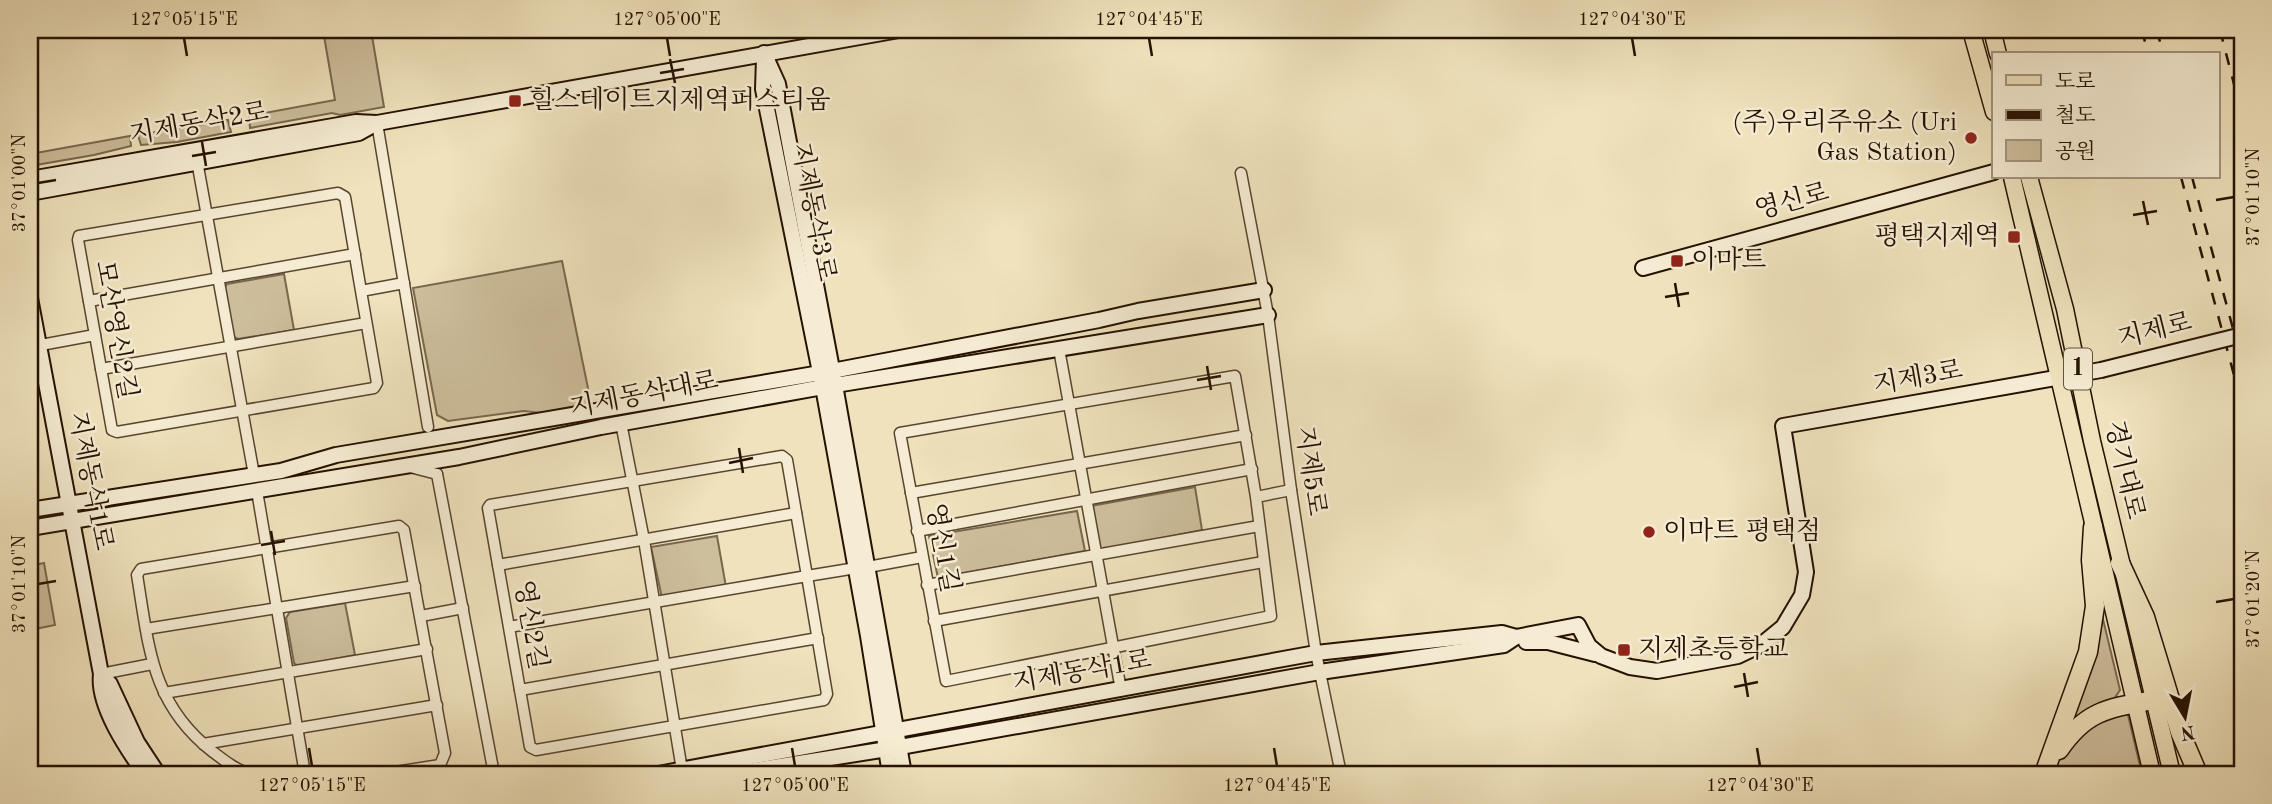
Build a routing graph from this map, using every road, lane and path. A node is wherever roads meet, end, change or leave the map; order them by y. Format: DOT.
graph roads {
  1 [pos="899,30"];
  2 [pos="1970,30"];
  3 [pos="1992,30"];
  4 [pos="1998,52"];
  5 [pos="764,53"];
  6 [pos="1992,106"];
  7 [pos="377,123"];
  8 [pos="197,161"];
  9 [pos="1241,173"];
  10 [pos="1992,173"];
  11 [pos="2011,178"];
  12 [pos="2029,178"];
  13 [pos="30,179"];
  14 [pos="30,192"];
  15 [pos="207,215"];
  16 [pos="355,254"];
  17 [pos="1643,268"];
  18 [pos="218,278"];
  19 [pos="404,283"];
  20 [pos="1264,290"];
  21 [pos="361,291"];
  22 [pos="30,298"];
  23 [pos="89,301"];
  24 [pos="1268,315"];
  25 [pos="366,323"];
  26 [pos="95,335"];
  27 [pos="2242,335"];
  28 [pos="230,346"];
  29 [pos="34,347"];
  30 [pos="1059,349"];
  31 [pos="101,369"];
  32 [pos="2079,374"];
  33 [pos="2060,377"];
  34 [pos="827,379"];
  35 [pos="1069,404"];
  36 [pos="242,411"];
  37 [pos="621,423"];
  38 [pos="428,428"];
  39 [pos="450,435"];
  40 [pos="1246,435"];
  41 [pos="408,443"];
  42 [pos="459,457"];
  43 [pos="1080,464"];
  44 [pos="404,466"];
  45 [pos="1252,469"];
  46 [pos="437,474"];
  47 [pos="254,475"];
  48 [pos="632,481"];
  49 [pos="1291,490"];
  50 [pos="257,491"];
  51 [pos="911,494"];
  52 [pos="1256,497"];
  53 [pos="1086,500"];
  54 [pos="69,504"];
  55 [pos="30,510"];
  56 [pos="796,513"];
  57 [pos="73,522"];
  58 [pos="1259,526"];
  59 [pos="2093,527"];
  60 [pos="30,528"];
  61 [pos="917,531"];
  62 [pos="644,540"];
  63 [pos="267,548"];
  64 [pos="1095,555"];
  65 [pos="922,557"];
  66 [pos="1263,562"];
  67 [pos="2120,563"];
  68 [pos="498,565"];
  69 [pos="862,567"];
  70 [pos="807,576"];
  71 [pos="928,585"];
  72 [pos="415,586"];
  73 [pos="1101,591"];
  74 [pos="655,602"];
  75 [pos="276,608"];
  76 [pos="463,608"];
  77 [pos="421,616"];
  78 [pos="934,621"];
  79 [pos="509,627"];
  80 [pos="146,629"];
  81 [pos="818,638"];
  82 [pos="1510,641"];
  83 [pos="1112,648"];
  84 [pos="427,649"];
  85 [pos="1316,653"];
  86 [pos="1601,656"];
  87 [pos="152,664"];
  88 [pos="665,665"];
  89 [pos="287,672"];
  90 [pos="1320,672"];
  91 [pos="102,674"];
  92 [pos="520,690"];
  93 [pos="1121,690"];
  94 [pos="164,693"];
  95 [pos="2154,701"];
  96 [pos="2136,704"];
  97 [pos="437,705"];
  98 [pos="676,726"];
  99 [pos="297,727"];
  100 [pos="890,732"];
  101 [pos="203,744"];
  102 [pos="892,748"];
  103 [pos="682,770"];
  104 [pos="145,774"];
  105 [pos="158,774"];
  106 [pos="249,774"];
  107 [pos="305,774"];
  108 [pos="382,774"];
  109 [pos="494,774"];
  110 [pos="658,774"];
  111 [pos="730,774"];
  112 [pos="890,774"];
  113 [pos="904,774"];
  114 [pos="1342,774"];
  115 [pos="2046,774"];
  116 [pos="2152,774"];
  117 [pos="2172,774"];
  118 [pos="2198,774"];
  1 -- 5 [label="street, 지제동삭2로"];
  2 -- 6 [label="main road"];
  3 -- 4 [label="main road"];
  5 -- 7 [label="street, 지제동삭2로"];
  5 -- 34 [label="street, 지제동삭3로"];
  7 -- 8 [label="street, 지제동삭2로"];
  7 -- 13 [label="street, 지제동삭2로"];
  7 -- 19 [label="street"];
  8 -- 14 [label="street, 지제동삭2로"];
  8 -- 15 [label="street"];
  9 -- 20 [label="street, 지제5로"];
  10 -- 17 [label="street, 영신로"];
  11 -- 33 [label="main road, 경기대로 / 1"];
  12 -- 32 [label="main road, 경기대로 / 1"];
  15 -- 16 [label="street, 모산영신2길"];
  15 -- 18 [label="street"];
  15 -- 23 [label="street, 모산영신2길"];
  16 -- 18 [label="street"];
  16 -- 21 [label="street, 모산영신2길"];
  18 -- 23 [label="street"];
  18 -- 28 [label="street"];
  19 -- 21 [label="street"];
  19 -- 38 [label="street"];
  20 -- 24 [label="street, 지제5로"];
  20 -- 34 [label="street, 지제동삭대로"];
  21 -- 25 [label="street, 모산영신2길"];
  22 -- 29 [label="street, 지제동삭1로"];
  23 -- 26 [label="street, 모산영신2길"];
  24 -- 30 [label="street, 지제동삭대로"];
  24 -- 49 [label="street, 지제5로"];
  25 -- 28 [label="street"];
  25 -- 36 [label="street, 모산영신2길"];
  26 -- 29 [label="street"];
  26 -- 31 [label="street, 모산영신2길"];
  27 -- 32 [label="street, 지제로, bridge"];
  28 -- 31 [label="street"];
  28 -- 36 [label="street"];
  29 -- 54 [label="street, 지제동삭1로"];
  30 -- 34 [label="street, 지제동삭대로"];
  30 -- 35 [label="street"];
  31 -- 36 [label="street, 모산영신2길"];
  32 -- 33 [label="street, 지제로"];
  32 -- 67 [label="main road, 경기대로 / 1"];
  33 -- 59 [label="main road, 경기대로 / 1"];
  33 -- 86 [label="street, 지제3로"];
  34 -- 37 [label="street, 지제동삭대로"];
  34 -- 39 [label="street, 지제동삭대로"];
  34 -- 69 [label="street, 지제동삭3로"];
  35 -- 40 [label="street, 영신1길"];
  35 -- 43 [label="street"];
  35 -- 51 [label="street, 영신1길"];
  36 -- 47 [label="street"];
  37 -- 42 [label="street, 지제동삭대로"];
  37 -- 48 [label="street"];
  38 -- 39 [label="street"];
  38 -- 41 [label="street"];
  39 -- 41 [label="street, 지제동삭대로"];
  40 -- 43 [label="street"];
  40 -- 45 [label="street, 영신1길"];
  41 -- 47 [label="street, 지제동삭대로"];
  42 -- 44 [label="street, 지제동삭대로"];
  42 -- 46 [label="street"];
  43 -- 51 [label="street"];
  43 -- 53 [label="street"];
  44 -- 46 [label="street"];
  44 -- 50 [label="street, 지제동삭대로"];
  45 -- 52 [label="street, 영신1길"];
  45 -- 53 [label="street"];
  46 -- 76 [label="street"];
  47 -- 54 [label="street, 지제동삭대로"];
  48 -- 56 [label="street, 영신2길"];
  48 -- 62 [label="street"];
  48 -- 68 [label="street, 영신2길"];
  49 -- 52 [label="street"];
  49 -- 85 [label="street, 지제5로"];
  50 -- 57 [label="street, 지제동삭대로"];
  50 -- 63 [label="street"];
  51 -- 61 [label="street, 영신1길"];
  52 -- 58 [label="street, 영신1길"];
  53 -- 61 [label="street"];
  53 -- 64 [label="street"];
  54 -- 55 [label="street, 지제동삭대로"];
  54 -- 57 [label="street, 지제동삭1로"];
  56 -- 62 [label="street"];
  56 -- 70 [label="street, 영신2길"];
  57 -- 60 [label="street, 지제동삭대로"];
  57 -- 91 [label="street, 지제동삭1로"];
  58 -- 64 [label="street"];
  58 -- 66 [label="street, 영신1길"];
  59 -- 96 [label="main road, 경기대로 / 1"];
  59 -- 115 [label="highway"];
  61 -- 65 [label="street, 영신1길"];
  62 -- 68 [label="street"];
  62 -- 74 [label="street"];
  63 -- 72 [label="street"];
  63 -- 75 [label="street"];
  63 -- 80 [label="street"];
  64 -- 71 [label="street"];
  64 -- 73 [label="street"];
  65 -- 69 [label="street"];
  65 -- 71 [label="street, 영신1길"];
  66 -- 73 [label="street"];
  66 -- 83 [label="street, 영신1길"];
  67 -- 95 [label="main road, 경기대로 / 1"];
  67 -- 118 [label="highway"];
  68 -- 79 [label="street, 영신2길"];
  69 -- 70 [label="street"];
  69 -- 100 [label="street, 지제동삭3로"];
  70 -- 74 [label="street"];
  70 -- 81 [label="street, 영신2길"];
  71 -- 78 [label="street, 영신1길"];
  72 -- 75 [label="street"];
  72 -- 77 [label="street"];
  73 -- 78 [label="street"];
  73 -- 83 [label="street"];
  74 -- 79 [label="street"];
  74 -- 88 [label="street"];
  75 -- 80 [label="street"];
  75 -- 89 [label="street"];
  76 -- 77 [label="street"];
  76 -- 109 [label="street"];
  77 -- 84 [label="street"];
  78 -- 83 [label="street, 영신1길"];
  79 -- 92 [label="street, 영신2길"];
  80 -- 87 [label="street"];
  81 -- 88 [label="street"];
  81 -- 98 [label="street, 영신2길"];
  82 -- 85 [label="street, 지제동삭1로"];
  82 -- 86 [label="street"];
  82 -- 86 [label="street, 지제동삭1로"];
  82 -- 90 [label="street, 지제동삭1로"];
  83 -- 93 [label="street"];
  84 -- 89 [label="street"];
  84 -- 97 [label="street"];
  85 -- 90 [label="street, 지제5로"];
  85 -- 93 [label="street, 지제동삭1로"];
  87 -- 91 [label="street"];
  87 -- 94 [label="street"];
  88 -- 92 [label="street"];
  88 -- 98 [label="street"];
  89 -- 94 [label="street"];
  89 -- 99 [label="street"];
  90 -- 102 [label="street, 지제동삭1로"];
  90 -- 114 [label="street, 지제5로"];
  91 -- 104 [label="street, 지제동삭1로"];
  91 -- 105 [label="street, 지제동삭1로"];
  92 -- 98 [label="street, 영신2길"];
  93 -- 100 [label="street, 지제동삭1로"];
  94 -- 101 [label="street"];
  95 -- 96 [label="highway"];
  95 -- 117 [label="main road, 경기대로 / 1"];
  96 -- 115 [label="highway"];
  96 -- 116 [label="main road, 경기대로 / 1"];
  97 -- 99 [label="street"];
  97 -- 108 [label="street"];
  98 -- 103 [label="street"];
  99 -- 101 [label="street"];
  99 -- 107 [label="street"];
  100 -- 102 [label="street, 지제동삭3로"];
  100 -- 103 [label="street, 지제동삭1로"];
  101 -- 106 [label="street"];
  102 -- 111 [label="street, 지제동삭1로"];
  102 -- 112 [label="street, 지제동삭3로"];
  102 -- 113 [label="street, 지제동삭3로"];
  103 -- 110 [label="street, 지제동삭1로"];
}
